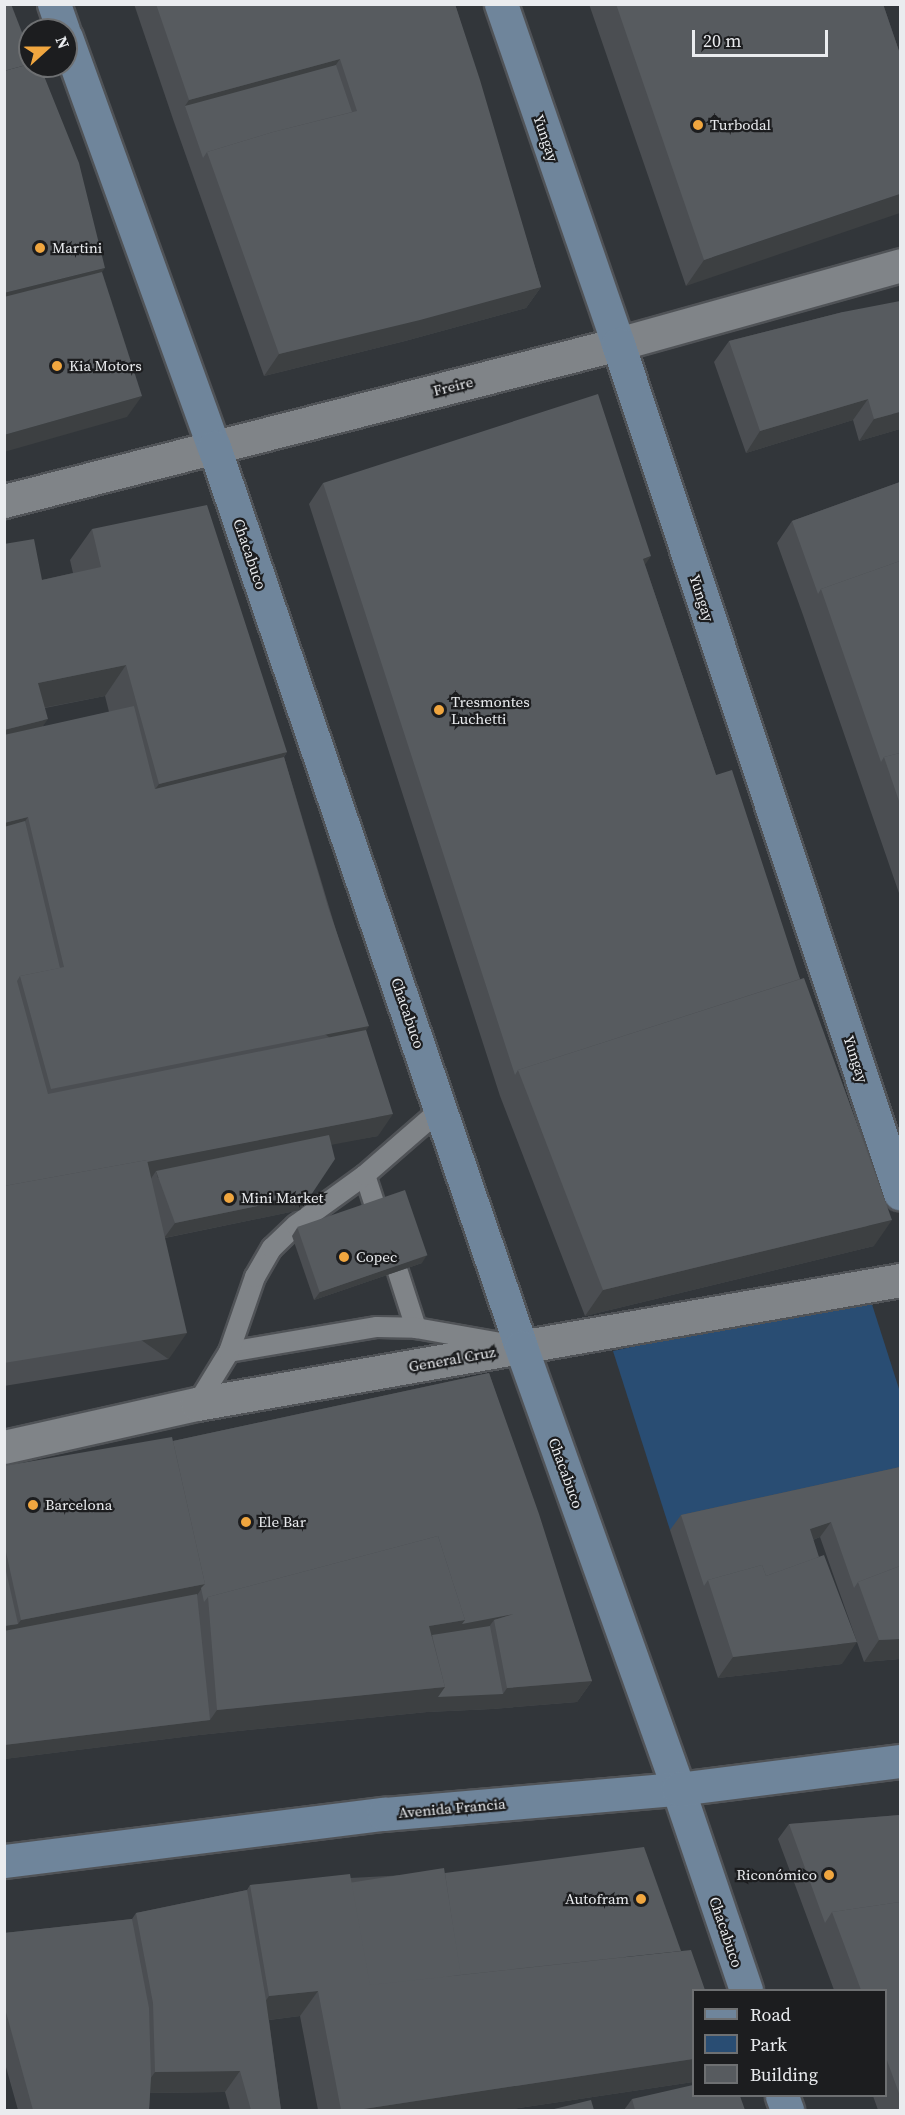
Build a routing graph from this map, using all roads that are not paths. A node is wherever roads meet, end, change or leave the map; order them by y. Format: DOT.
graph roads {
  1 [pos="501,4"];
  2 [pos="78,70"];
  3 [pos="900,265"];
  4 [pos="618,344"];
  5 [pos="214,447"];
  6 [pos="4,501"];
  7 [pos="441,1109"];
  8 [pos="365,1175"];
  9 [pos="900,1193"];
  10 [pos="375,1206"];
  11 [pos="398,1272"];
  12 [pos="900,1280"];
  13 [pos="416,1328"];
  14 [pos="521,1347"];
  15 [pos="229,1352"];
  16 [pos="197,1404"];
  17 [pos="4,1447"];
  18 [pos="900,1761"];
  19 [pos="678,1789"];
  20 [pos="4,1862"];
  21 [pos="746,1989"];
  1 -- 4 [label="street, Yungay"];
  2 -- 5 [label="street, Chacabuco"];
  3 -- 4 [label="street, Freire"];
  4 -- 5 [label="street, Freire"];
  4 -- 9 [label="street, Yungay"];
  5 -- 6 [label="street, Freire"];
  5 -- 7 [label="street, Chacabuco"];
  7 -- 8 [label="lane"];
  7 -- 14 [label="street, Chacabuco"];
  8 -- 10 [label="lane"];
  8 -- 15 [label="lane"];
  11 -- 13 [label="lane"];
  12 -- 14 [label="street, General Cruz"];
  13 -- 14 [label="lane"];
  13 -- 15 [label="lane"];
  14 -- 16 [label="street, General Cruz"];
  14 -- 19 [label="street, Chacabuco"];
  15 -- 16 [label="lane"];
  16 -- 17 [label="street, General Cruz"];
  18 -- 19 [label="street, Avenida Francia"];
  19 -- 20 [label="street, Avenida Francia"];
  19 -- 21 [label="street, Chacabuco"];
}
